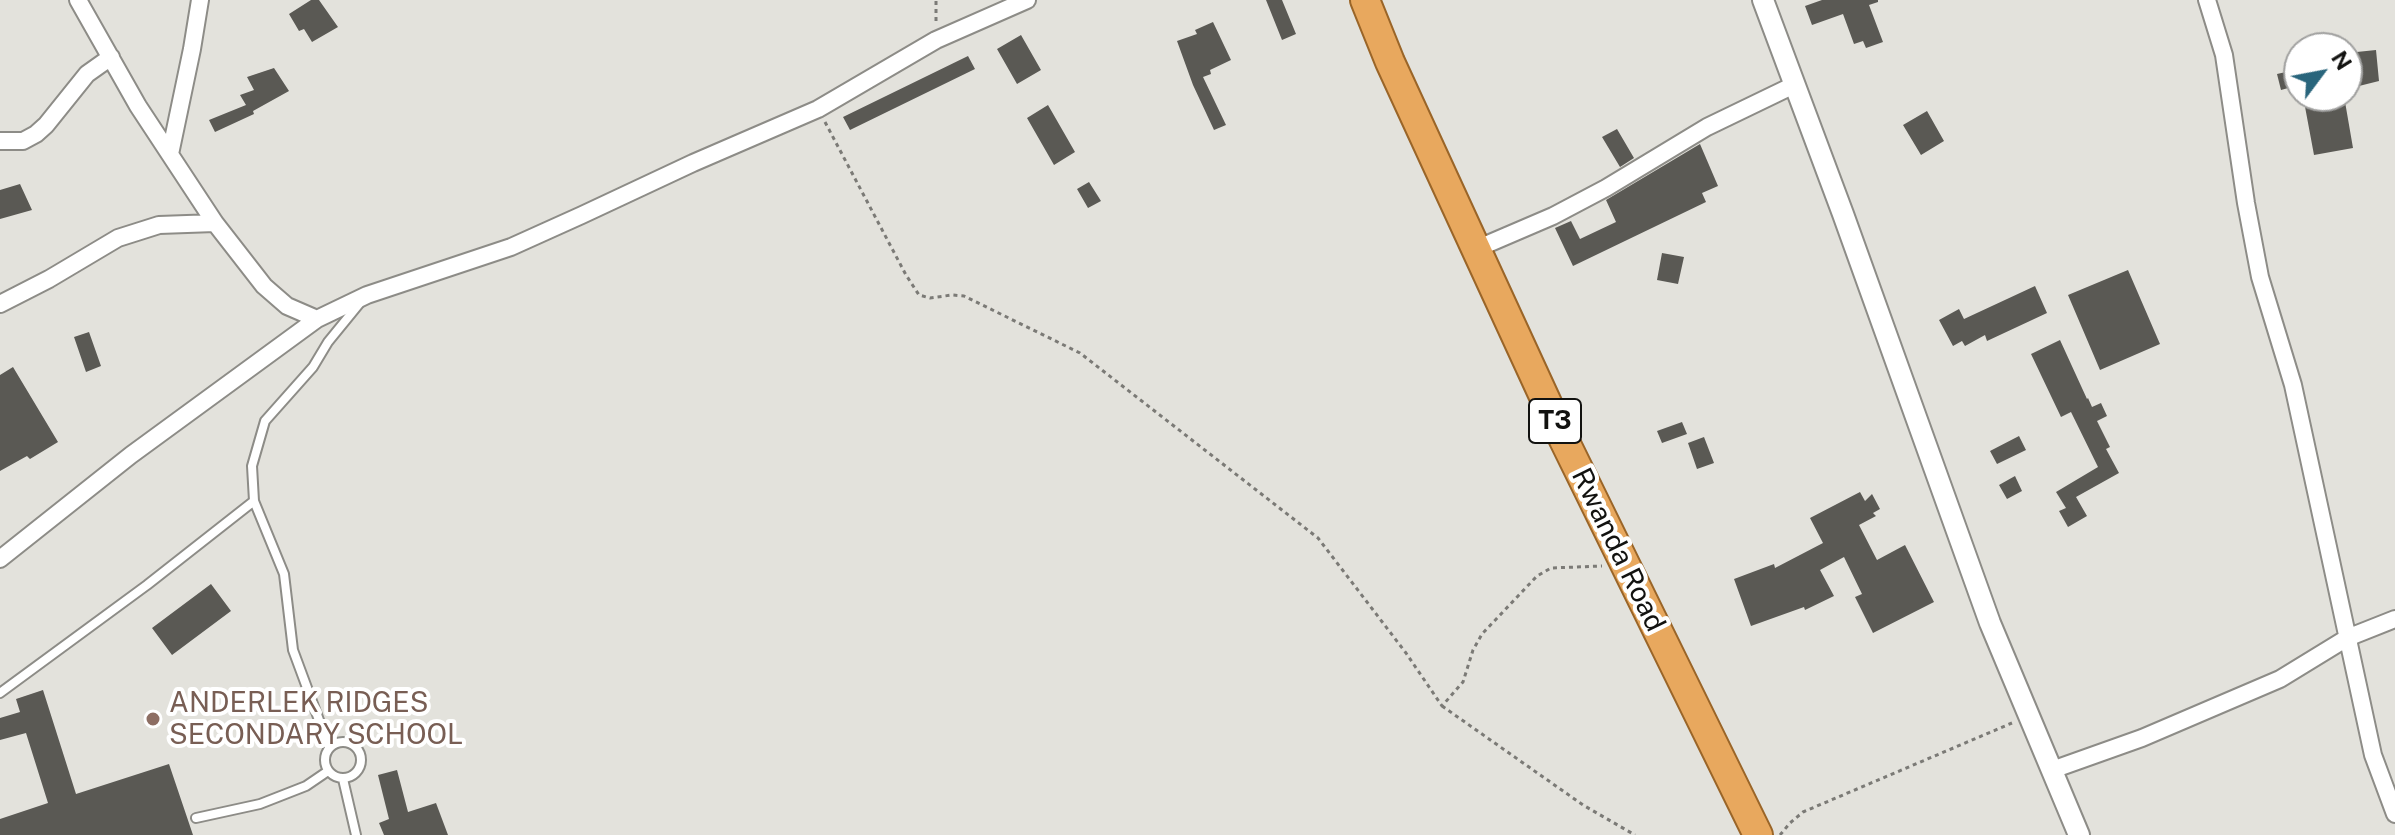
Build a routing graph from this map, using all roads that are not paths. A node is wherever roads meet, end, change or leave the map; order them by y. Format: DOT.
graph roads {
  1 [pos="78,0"];
  2 [pos="200,0"];
  3 [pos="1027,0"];
  4 [pos="1365,0"];
  5 [pos="1763,0"];
  6 [pos="2207,0"];
  7 [pos="111,57"];
  8 [pos="1794,85"];
  9 [pos="0,141"];
  10 [pos="170,154"];
  11 [pos="215,223"];
  12 [pos="1476,249"];
  13 [pos="367,295"];
  14 [pos="0,304"];
  15 [pos="317,319"];
  16 [pos="254,501"];
  17 [pos="0,559"];
  18 [pos="2395,619"];
  19 [pos="2347,638"];
  20 [pos="0,693"];
  21 [pos="329,747"];
  22 [pos="2052,770"];
  23 [pos="328,771"];
  24 [pos="343,779"];
  25 [pos="2395,814"];
  26 [pos="196,818"];
  27 [pos="356,835"];
  28 [pos="1758,835"];
  29 [pos="2079,835"];
  1 -- 7 [label="street"];
  2 -- 10 [label="street"];
  3 -- 13 [label="street"];
  4 -- 12 [label="highway, Rwanda Road / T3"];
  5 -- 8 [label="street"];
  6 -- 19 [label="street"];
  7 -- 9 [label="street"];
  7 -- 10 [label="street"];
  8 -- 12 [label="street"];
  8 -- 22 [label="street"];
  10 -- 11 [label="street"];
  11 -- 14 [label="street"];
  11 -- 15 [label="street"];
  12 -- 28 [label="highway, Rwanda Road / T3"];
  13 -- 15 [label="street"];
  13 -- 16 [label="lane"];
  15 -- 17 [label="street"];
  16 -- 20 [label="lane"];
  16 -- 21 [label="lane"];
  18 -- 19 [label="street"];
  19 -- 22 [label="street"];
  19 -- 25 [label="street"];
  21 -- 23 [label="lane"];
  21 -- 24 [label="lane"];
  22 -- 29 [label="street"];
  23 -- 24 [label="lane"];
  23 -- 26 [label="lane"];
  24 -- 27 [label="lane"];
}
